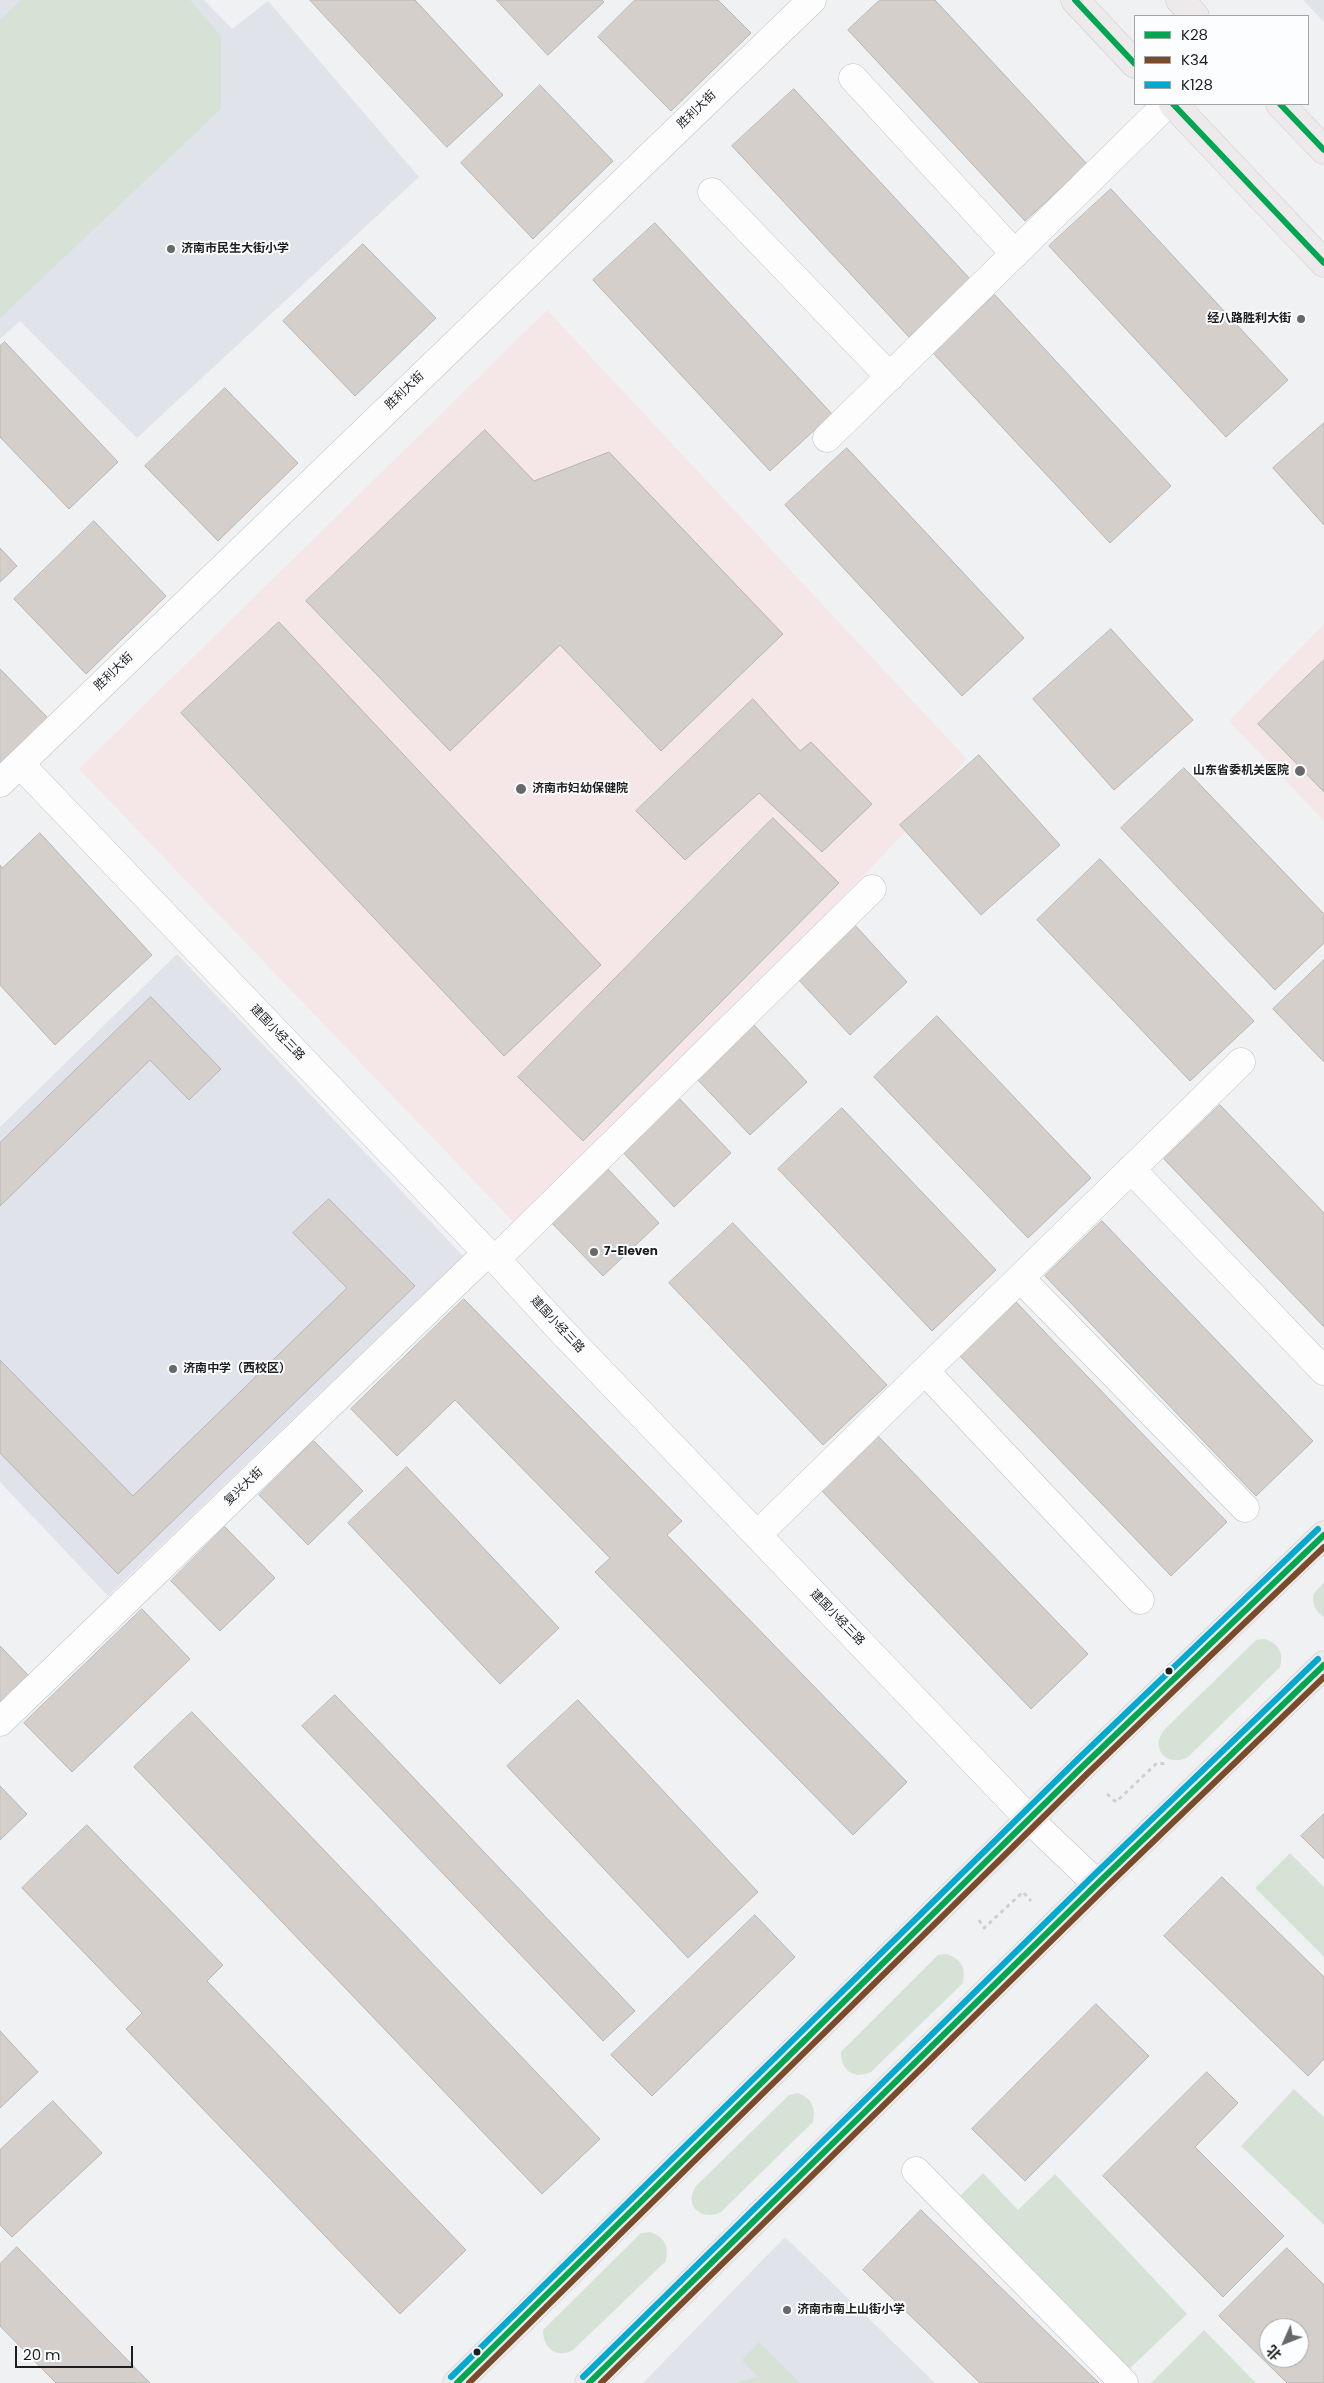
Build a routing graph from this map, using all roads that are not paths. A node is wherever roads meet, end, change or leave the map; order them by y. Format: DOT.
graph roads {
  1 [pos="812,0"];
  2 [pos="1075,0"];
  3 [pos="1180,0"];
  4 [pos="1194,15"];
  5 [pos="1134,63"];
  6 [pos="853,78"];
  7 [pos="1166,105"];
  8 [pos="1174,105"];
  9 [pos="1281,105"];
  10 [pos="1324,150"];
  11 [pos="712,192"];
  12 [pos="1015,254"];
  13 [pos="1324,263"];
  14 [pos="890,377"];
  15 [pos="827,438"];
  16 [pos="20,764"];
  17 [pos="0,783"];
  18 [pos="872,889"];
  19 [pos="1241,1062"];
  20 [pos="1131,1169"];
  21 [pos="492,1256"];
  22 [pos="1020,1278"];
  23 [pos="925,1371"];
  24 [pos="1324,1371"];
  25 [pos="1245,1508"];
  26 [pos="757,1535"];
  27 [pos="1324,1536"];
  28 [pos="1140,1600"];
  29 [pos="1324,1665"];
  30 [pos="0,1722"];
  31 [pos="1029,1819"];
  32 [pos="1097,1884"];
  33 [pos="916,2171"];
  34 [pos="457,2383"];
  35 [pos="589,2383"];
  36 [pos="1124,2383"];
  1 -- 16 [label="street, 胜利大街"];
  2 -- 5 [label="main road"];
  3 -- 4 [label="main road"];
  6 -- 12 [label="street"];
  7 -- 12 [label="street"];
  8 -- 13 [label="main road"];
  9 -- 10 [label="main road"];
  11 -- 14 [label="street"];
  12 -- 14 [label="street"];
  14 -- 15 [label="street"];
  16 -- 17 [label="street, 胜利大街"];
  16 -- 21 [label="street, 建国小经三路"];
  18 -- 21 [label="street, 复兴大街"];
  19 -- 20 [label="street"];
  20 -- 22 [label="street"];
  20 -- 24 [label="street"];
  21 -- 26 [label="street, 建国小经三路"];
  21 -- 30 [label="street, 复兴大街"];
  22 -- 23 [label="street"];
  22 -- 25 [label="street"];
  23 -- 26 [label="street"];
  23 -- 28 [label="street"];
  26 -- 31 [label="street, 建国小经三路"];
  27 -- 31 [label="main road"];
  29 -- 32 [label="main road"];
  31 -- 32 [label="street, 建国小经三路"];
  31 -- 34 [label="main road"];
  32 -- 35 [label="main road"];
  33 -- 36 [label="street"];
}
